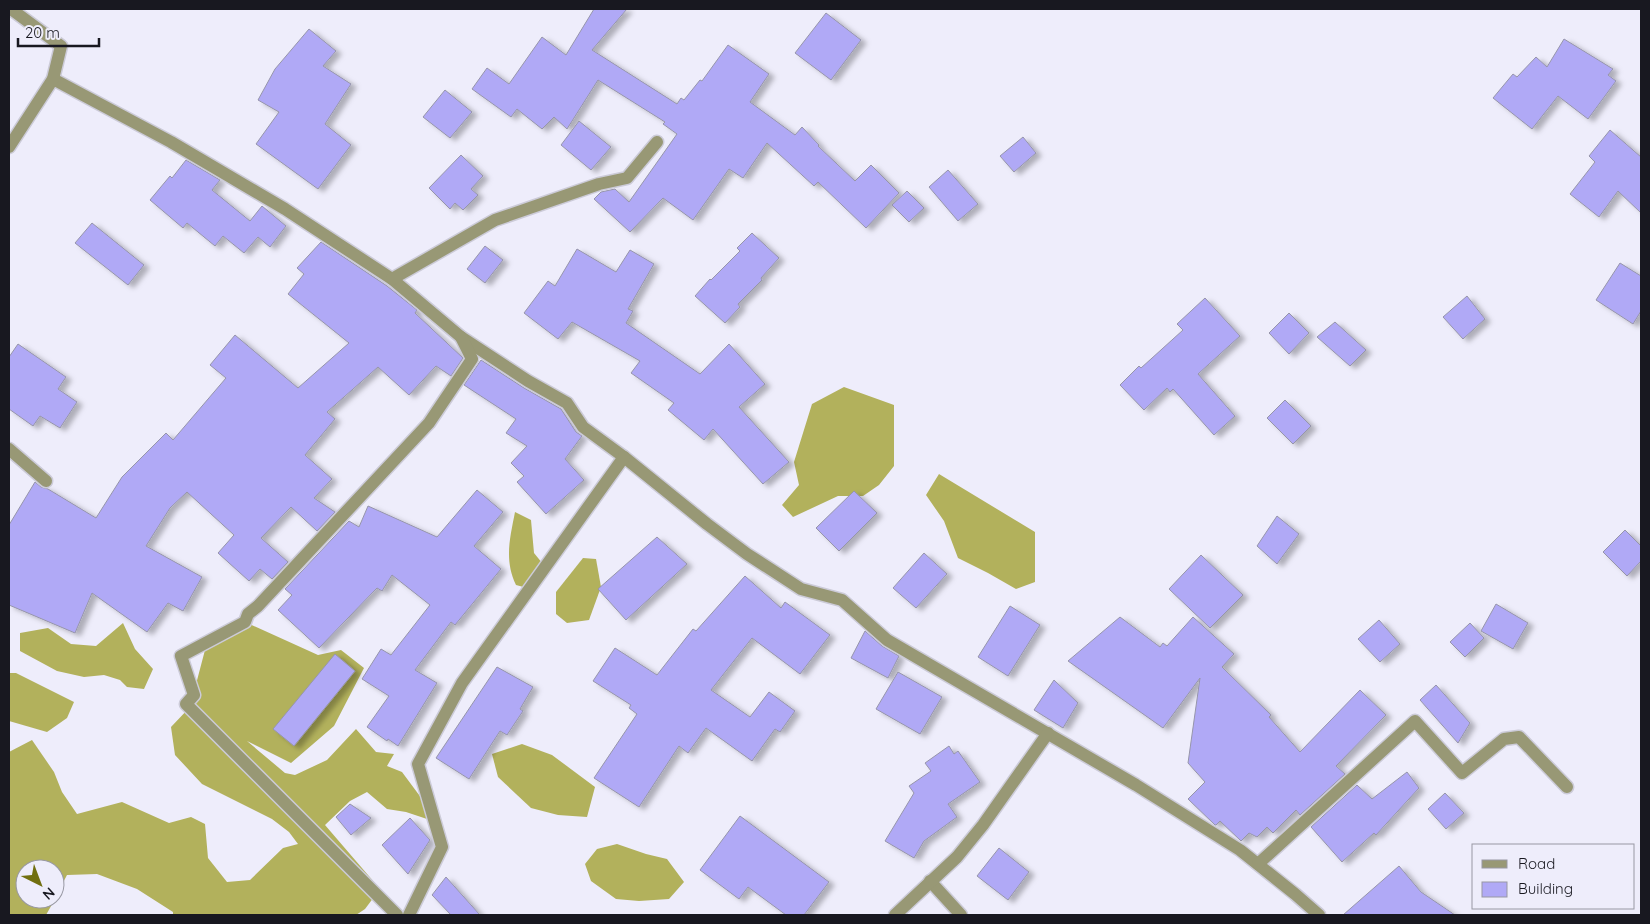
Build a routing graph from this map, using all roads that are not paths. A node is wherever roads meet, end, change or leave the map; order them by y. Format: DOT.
graph roads {
  1 [pos="18,11"];
  2 [pos="52,79"];
  3 [pos="657,142"];
  4 [pos="9,147"];
  5 [pos="392,279"];
  6 [pos="461,337"];
  7 [pos="9,450"];
  8 [pos="624,457"];
  9 [pos="46,481"];
  10 [pos="1048,733"];
  11 [pos="1567,787"];
  12 [pos="1258,864"];
  13 [pos="930,881"];
  14 [pos="398,915"];
  15 [pos="409,915"];
  16 [pos="895,915"];
  17 [pos="961,915"];
  18 [pos="1319,915"];
  1 -- 2 [label="street"];
  2 -- 4 [label="street"];
  2 -- 5 [label="street"];
  3 -- 5 [label="street"];
  5 -- 6 [label="street"];
  6 -- 8 [label="street"];
  6 -- 14 [label="street"];
  7 -- 9 [label="street"];
  8 -- 10 [label="street"];
  8 -- 15 [label="street"];
  10 -- 12 [label="street"];
  10 -- 13 [label="street"];
  11 -- 12 [label="street"];
  12 -- 18 [label="street"];
  13 -- 16 [label="street"];
  13 -- 17 [label="street"];
}
